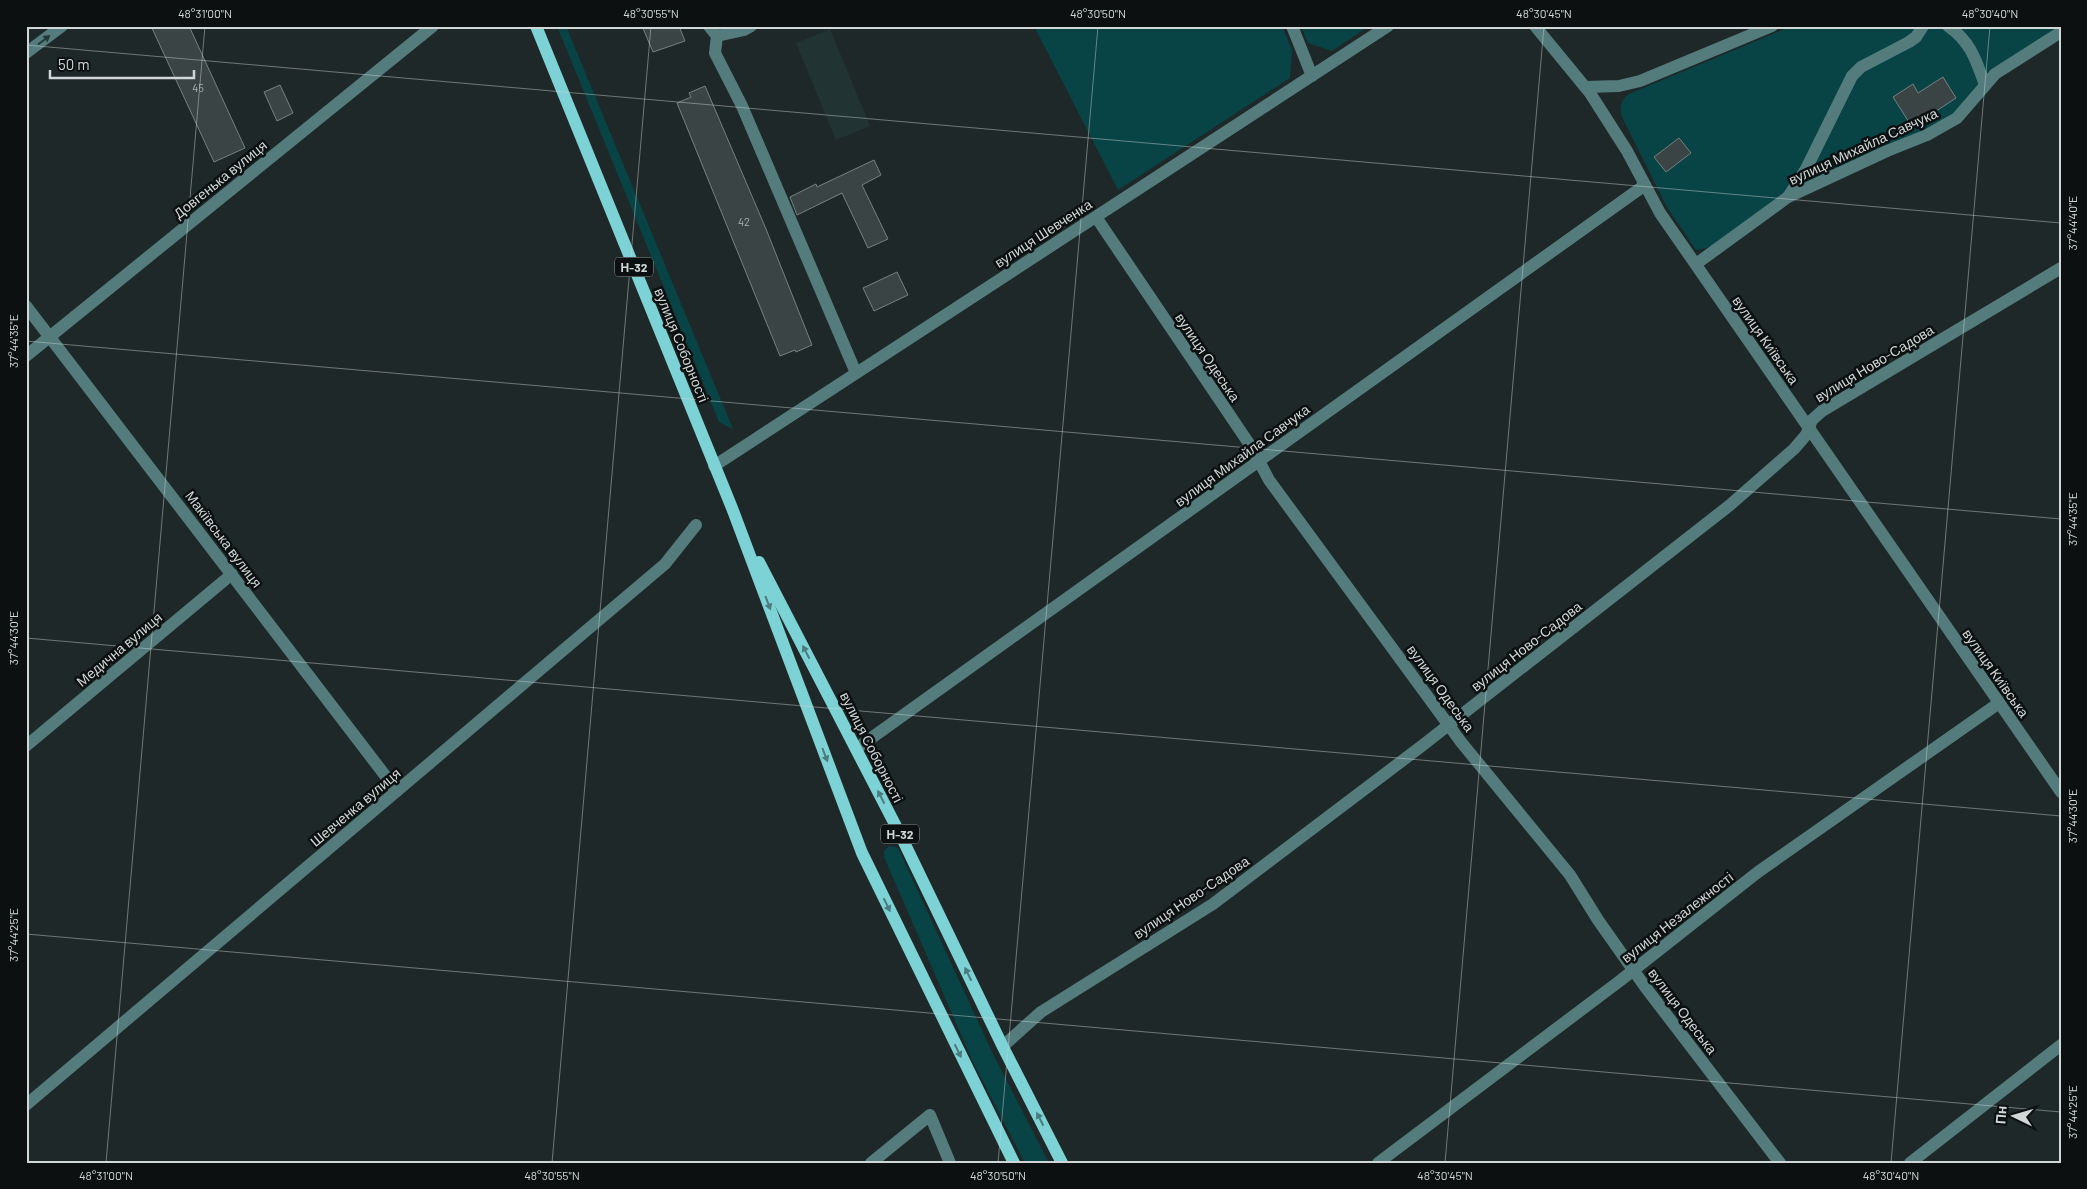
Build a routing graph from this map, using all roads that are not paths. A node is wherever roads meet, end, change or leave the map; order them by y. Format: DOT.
graph roads {
  1 [pos="62,26"];
  2 [pos="433,26"];
  3 [pos="536,26"];
  4 [pos="751,26"];
  5 [pos="1292,26"];
  6 [pos="1388,26"];
  7 [pos="1535,26"];
  8 [pos="1772,26"];
  9 [pos="1923,26"];
  10 [pos="1948,26"];
  11 [pos="713,31"];
  12 [pos="2061,32"];
  13 [pos="26,53"];
  14 [pos="1312,76"];
  15 [pos="1985,85"];
  16 [pos="1586,87"];
  17 [pos="1645,185"];
  18 [pos="1788,197"];
  19 [pos="1096,217"];
  20 [pos="1696,264"];
  21 [pos="2061,268"];
  22 [pos="26,306"];
  23 [pos="50,336"];
  24 [pos="26,356"];
  25 [pos="856,373"];
  26 [pos="1808,428"];
  27 [pos="1259,461"];
  28 [pos="714,466"];
  29 [pos="732,508"];
  30 [pos="696,525"];
  31 [pos="232,574"];
  32 [pos="1999,703"];
  33 [pos="1450,725"];
  34 [pos="26,746"];
  35 [pos="856,749"];
  36 [pos="397,791"];
  37 [pos="2061,792"];
  38 [pos="1633,970"];
  39 [pos="2061,1045"];
  40 [pos="1003,1046"];
  41 [pos="26,1104"];
  42 [pos="870,1163"];
  43 [pos="950,1163"];
  44 [pos="1014,1163"];
  45 [pos="1062,1163"];
  46 [pos="1378,1163"];
  47 [pos="1780,1163"];
  48 [pos="1910,1163"];
  13 -- 1 [label="street, one-way"];
  2 -- 23 [label="street, Довгенька вулиця"];
  3 -- 28 [label="main road, вулиця Соборності / Н-32"];
  4 -- 11 [label="street"];
  5 -- 14 [label="street"];
  6 -- 14 [label="street, вулиця Шевченка"];
  7 -- 16 [label="street, вулиця Київська"];
  8 -- 16 [label="street"];
  9 -- 18 [label="street"];
  10 -- 15 [label="street"];
  11 -- 25 [label="street"];
  12 -- 15 [label="street, вулиця Михайла Савчука"];
  14 -- 19 [label="street, вулиця Шевченка"];
  15 -- 18 [label="street, вулиця Михайла Савчука"];
  16 -- 17 [label="street, вулиця Київська"];
  17 -- 20 [label="street, вулиця Київська"];
  17 -- 27 [label="street, вулиця Михайла Савчука"];
  18 -- 20 [label="street, вулиця Михайла Савчука"];
  19 -- 25 [label="street, вулиця Шевченка"];
  19 -- 27 [label="street, вулиця Одеська"];
  20 -- 26 [label="street, вулиця Київська"];
  21 -- 26 [label="street, вулиця Ново-Садова"];
  22 -- 23 [label="street, Макіївська вулиця"];
  23 -- 24 [label="street, Довгенька вулиця"];
  23 -- 31 [label="street, Макіївська вулиця"];
  25 -- 28 [label="street, вулиця Шевченка"];
  26 -- 32 [label="street, вулиця Київська"];
  26 -- 33 [label="street, вулиця Ново-Садова"];
  27 -- 33 [label="street, вулиця Одеська"];
  27 -- 35 [label="street, вулиця Михайла Савчука"];
  28 -- 29 [label="main road, вулиця Соборності / Н-32"];
  35 -- 29 [label="main road, вулиця Соборності / Н-32, one-way"];
  29 -- 44 [label="main road, вулиця Соборності / Н-32, one-way"];
  30 -- 36 [label="street, Шевченка вулиця"];
  31 -- 34 [label="street, Медична вулиця"];
  31 -- 36 [label="street, Макіївська вулиця"];
  32 -- 37 [label="street, вулиця Київська"];
  32 -- 38 [label="street, вулиця Незалежності"];
  33 -- 38 [label="street, вулиця Одеська"];
  33 -- 40 [label="street, вулиця Ново-Садова"];
  40 -- 35 [label="main road, вулиця Соборності / Н-32, one-way"];
  36 -- 41 [label="street, Шевченка вулиця"];
  38 -- 46 [label="street, вулиця Незалежності"];
  38 -- 47 [label="street, вулиця Одеська"];
  39 -- 48 [label="street"];
  45 -- 40 [label="main road, вулиця Соборності / Н-32, one-way"];
  42 -- 43 [label="street"];
}
